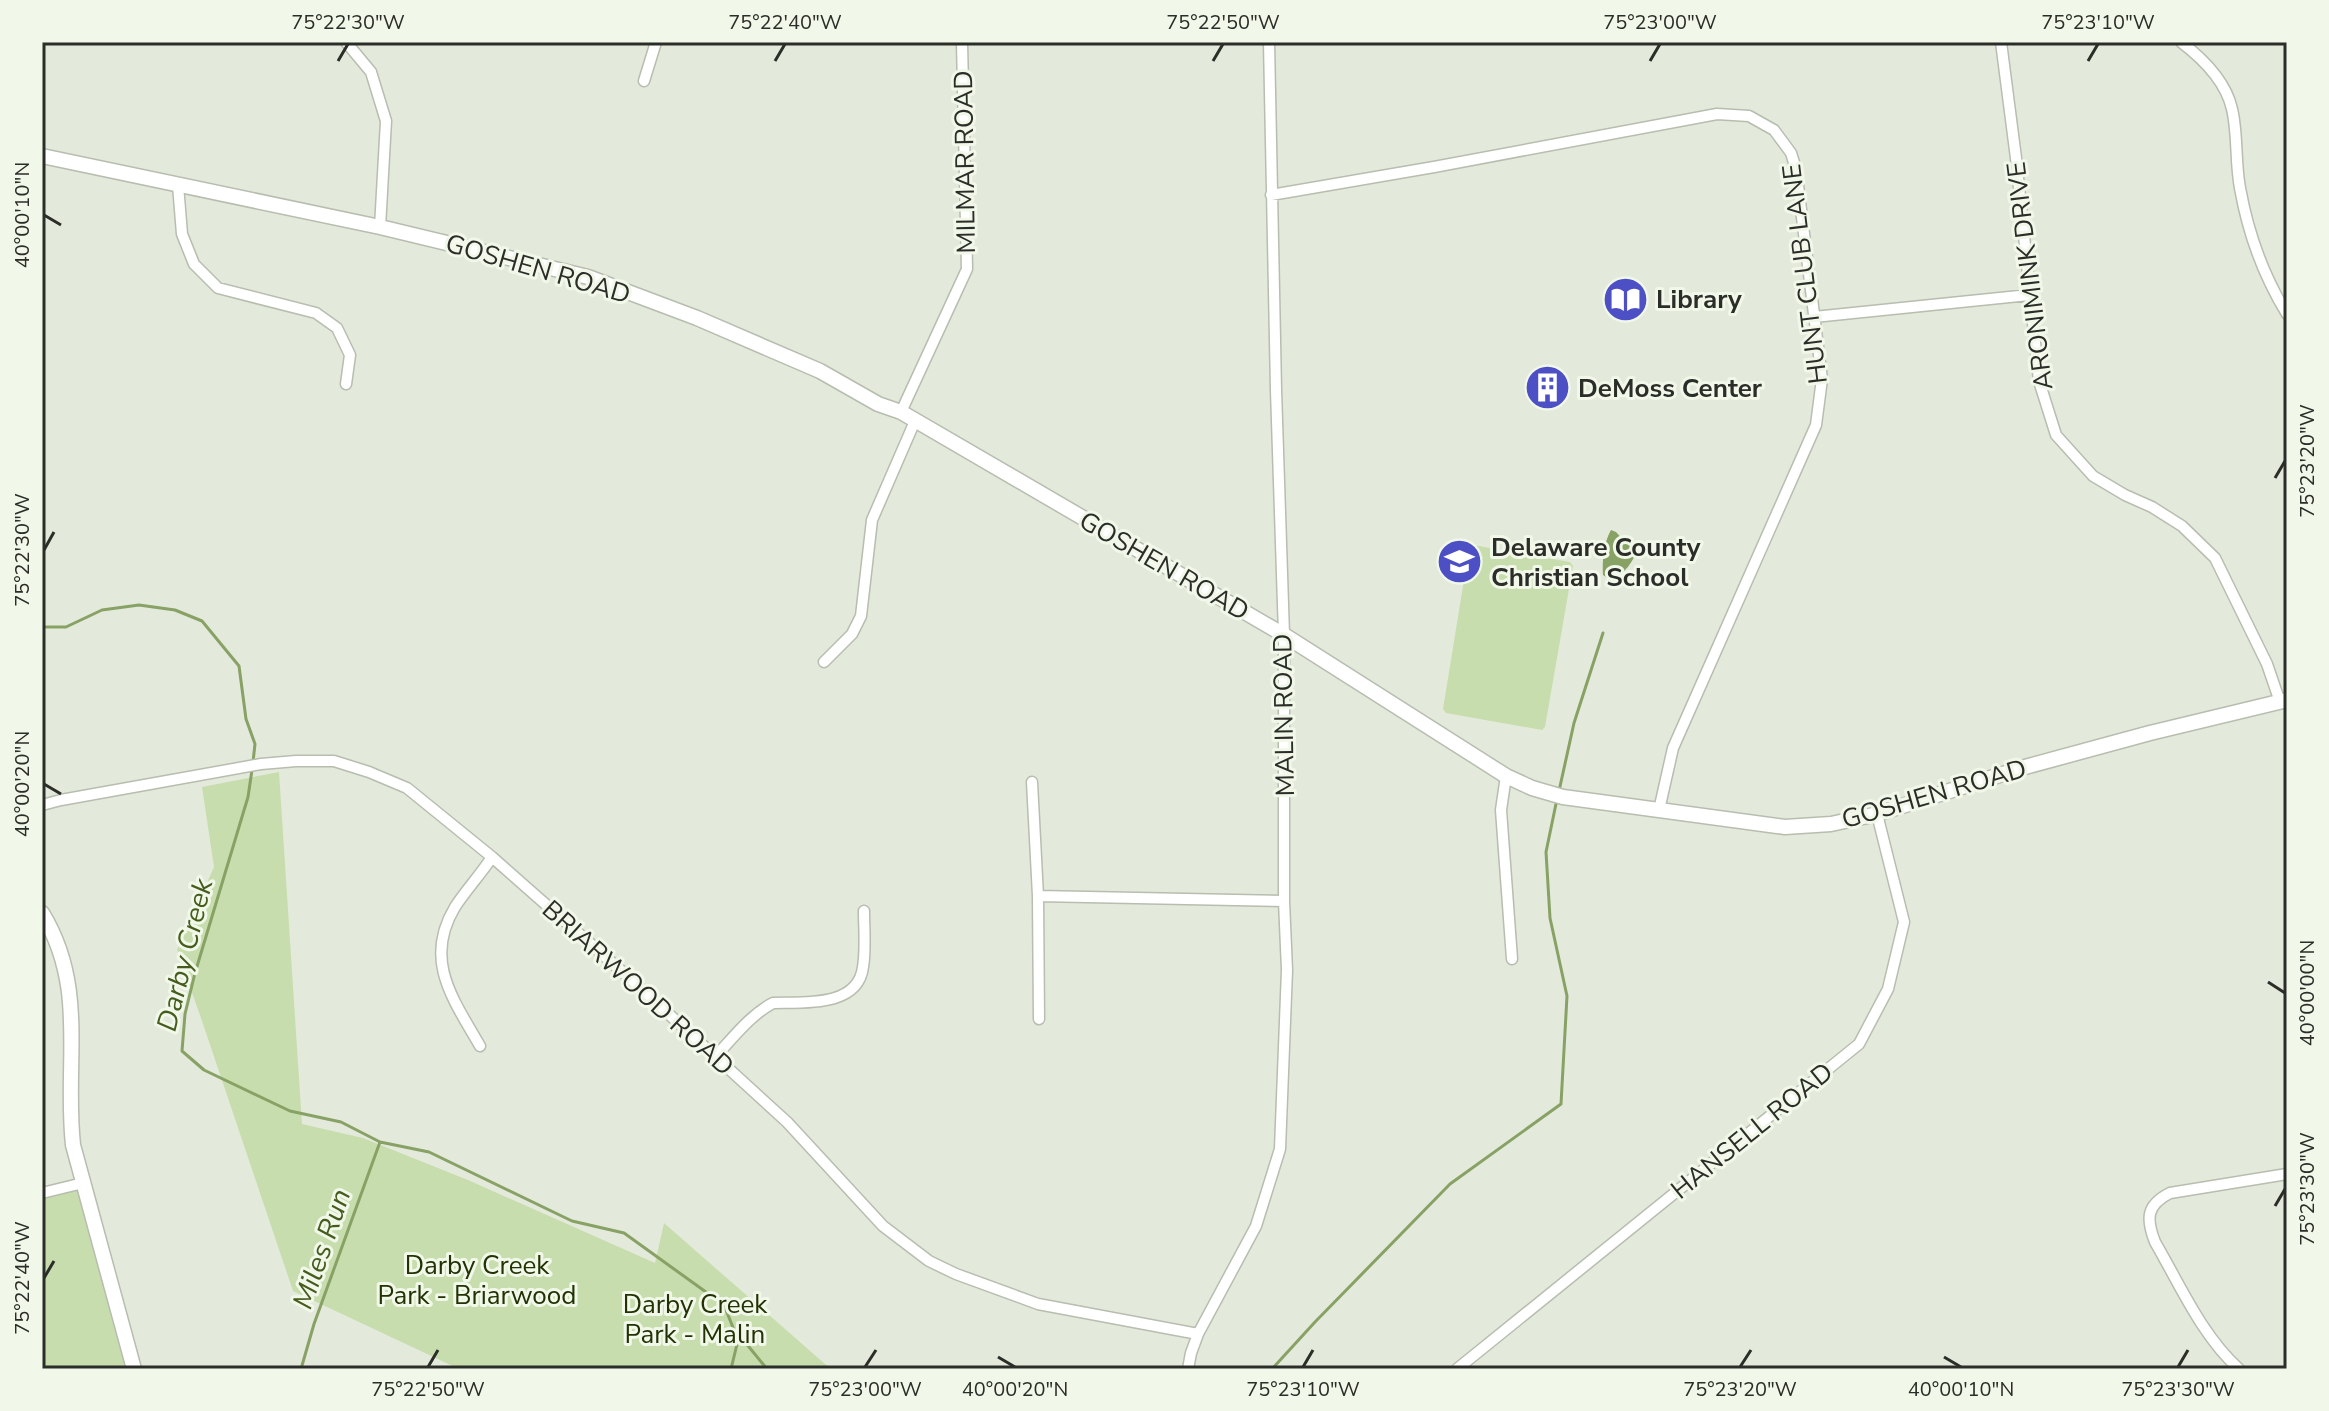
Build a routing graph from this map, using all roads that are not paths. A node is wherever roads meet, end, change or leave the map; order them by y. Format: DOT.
graph roads {
  1 [pos="346,42"];
  2 [pos="656,42"];
  3 [pos="962,42"];
  4 [pos="1269,42"];
  5 [pos="2001,42"];
  6 [pos="2181,42"];
  7 [pos="644,81"];
  8 [pos="42,156"];
  9 [pos="178,185"];
  10 [pos="1271,195"];
  11 [pos="380,227"];
  12 [pos="2029,295"];
  13 [pos="2287,314"];
  14 [pos="1814,317"];
  15 [pos="346,384"];
  16 [pos="901,412"];
  17 [pos="915,421"];
  18 [pos="1284,635"];
  19 [pos="824,662"];
  20 [pos="2283,701"];
  21 [pos="1506,776"];
  22 [pos="1032,782"];
  23 [pos="42,805"];
  24 [pos="1659,810"];
  25 [pos="1877,814"];
  26 [pos="492,857"];
  27 [pos="1038,896"];
  28 [pos="1284,901"];
  29 [pos="864,911"];
  30 [pos="42,913"];
  31 [pos="1512,959"];
  32 [pos="1039,1019"];
  33 [pos="480,1046"];
  34 [pos="715,1057"];
  35 [pos="2287,1174"];
  36 [pos="83,1183"];
  37 [pos="42,1193"];
  38 [pos="1198,1334"];
  39 [pos="134,1369"];
  40 [pos="1188,1369"];
  41 [pos="1457,1369"];
  42 [pos="2239,1369"];
  1 -- 11 [label="street"];
  2 -- 7 [label="street"];
  3 -- 16 [label="street, MILMAR ROAD"];
  4 -- 10 [label="street, MALIN ROAD"];
  5 -- 12 [label="street, ARONIMINK DRIVE"];
  6 -- 13 [label="street"];
  8 -- 9 [label="street, GOSHEN ROAD"];
  9 -- 11 [label="street, GOSHEN ROAD"];
  9 -- 15 [label="street"];
  10 -- 14 [label="street, HUNT CLUB LANE"];
  10 -- 18 [label="street, MALIN ROAD"];
  11 -- 16 [label="street, GOSHEN ROAD"];
  12 -- 14 [label="street"];
  12 -- 20 [label="street, ARONIMINK DRIVE"];
  14 -- 24 [label="street, HUNT CLUB LANE"];
  16 -- 17 [label="street, GOSHEN ROAD"];
  17 -- 18 [label="street, GOSHEN ROAD"];
  17 -- 19 [label="street"];
  18 -- 21 [label="street, GOSHEN ROAD"];
  18 -- 28 [label="street, MALIN ROAD"];
  20 -- 25 [label="street, GOSHEN ROAD"];
  21 -- 24 [label="street, GOSHEN ROAD"];
  21 -- 31 [label="street"];
  22 -- 27 [label="street"];
  23 -- 26 [label="street, BRIARWOOD ROAD"];
  24 -- 25 [label="street, GOSHEN ROAD"];
  25 -- 41 [label="street, HANSELL ROAD"];
  26 -- 33 [label="street"];
  26 -- 34 [label="street, BRIARWOOD ROAD"];
  27 -- 28 [label="street"];
  27 -- 32 [label="street"];
  28 -- 38 [label="street, MALIN ROAD"];
  29 -- 34 [label="street"];
  30 -- 36 [label="street"];
  34 -- 38 [label="street, BRIARWOOD ROAD"];
  35 -- 42 [label="street"];
  36 -- 37 [label="street"];
  36 -- 39 [label="street"];
  38 -- 40 [label="street, MALIN ROAD"];
}
